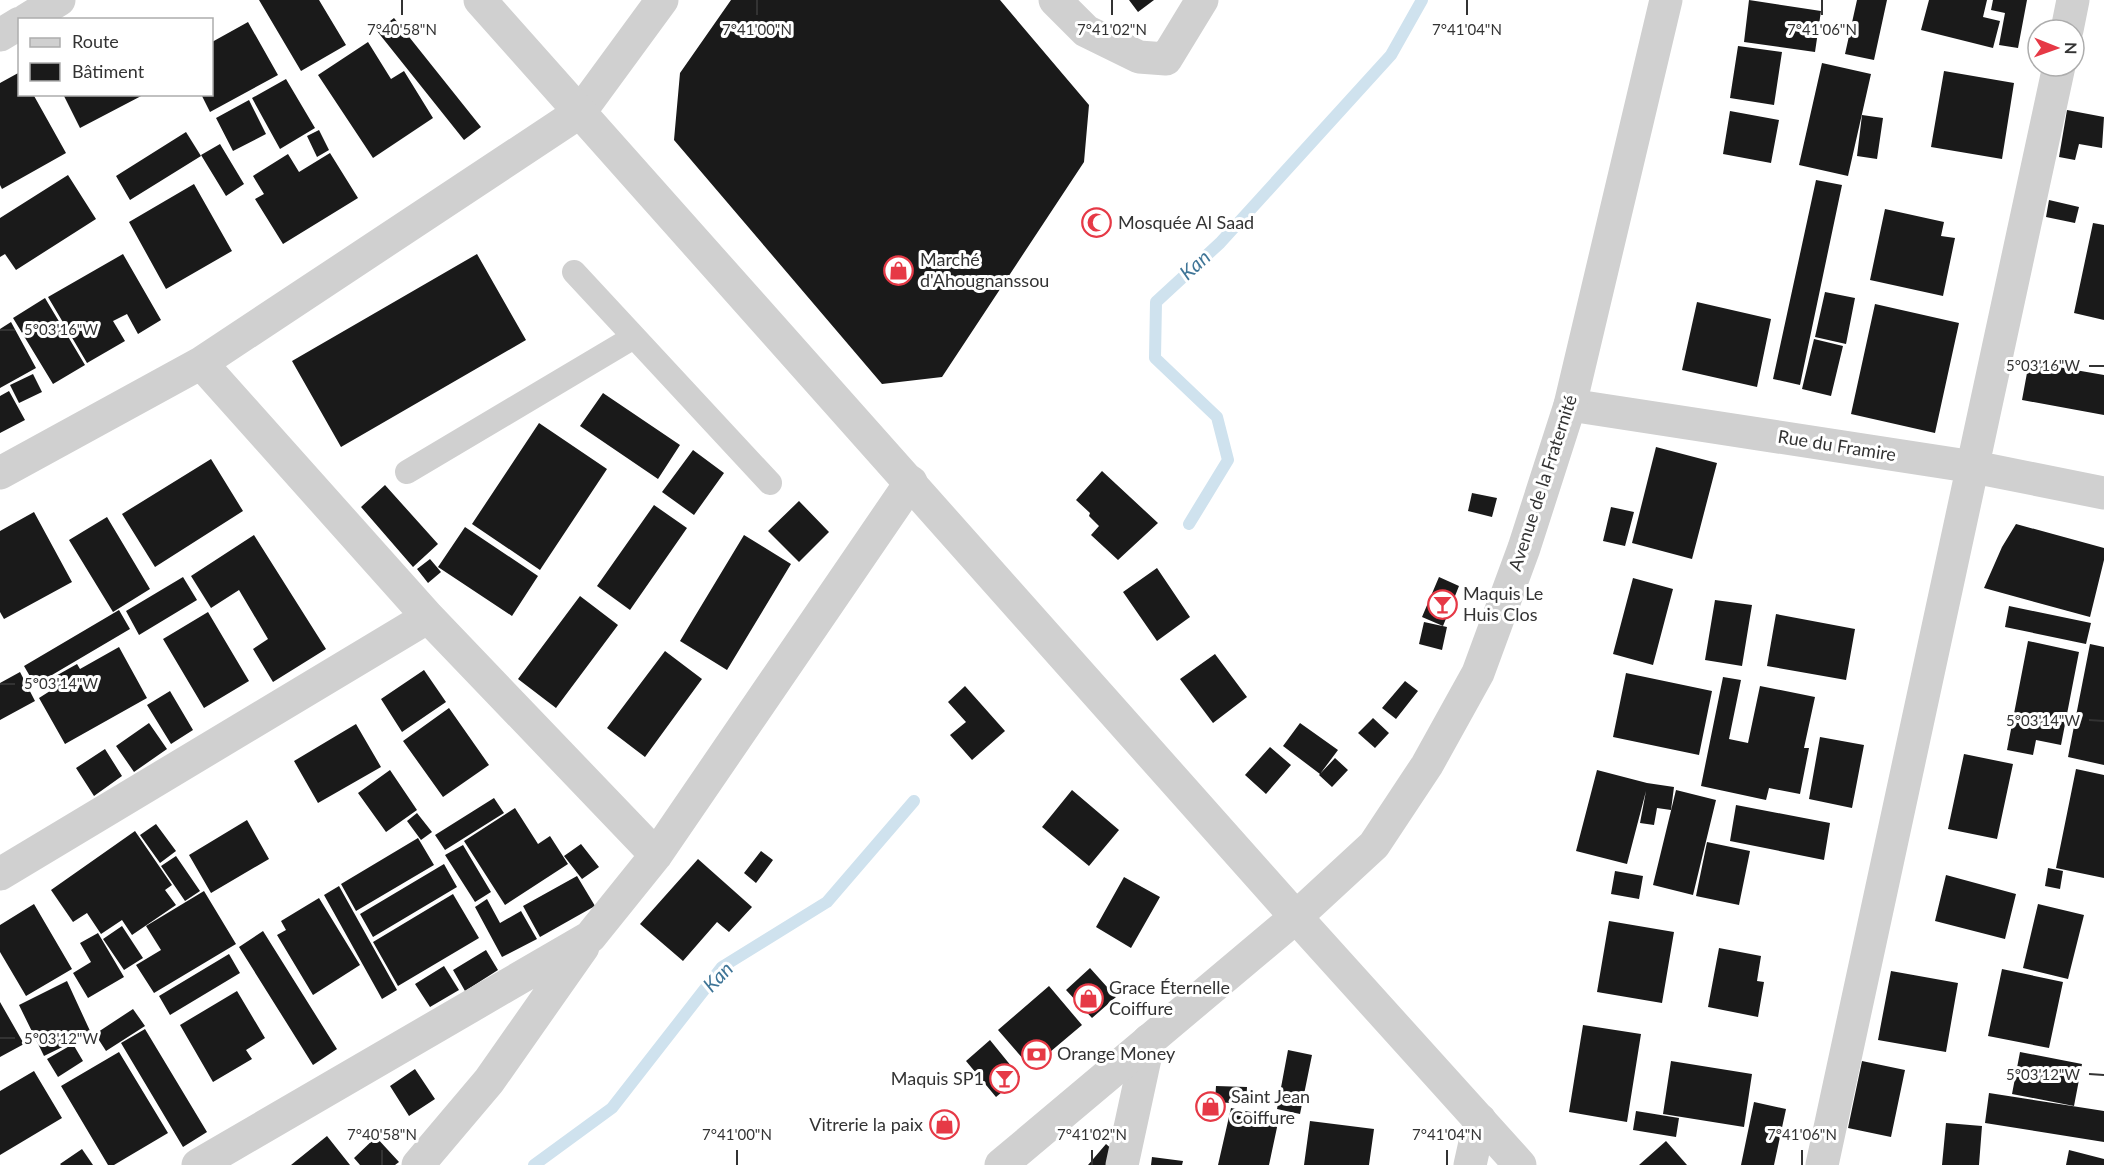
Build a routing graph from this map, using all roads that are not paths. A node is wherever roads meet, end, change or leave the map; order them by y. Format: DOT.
graph roads {
  1 [pos="59,0"];
  2 [pos="480,0"];
  3 [pos="662,0"];
  4 [pos="1055,0"];
  5 [pos="1202,0"];
  6 [pos="1666,0"];
  7 [pos="2073,0"];
  8 [pos="29,18"];
  9 [pos="2069,18"];
  10 [pos="18,24"];
  11 [pos="0,35"];
  12 [pos="2056,78"];
  13 [pos="580,112"];
  14 [pos="574,272"];
  15 [pos="634,337"];
  16 [pos="201,363"];
  17 [pos="1570,405"];
  18 [pos="1974,467"];
  19 [pos="407,472"];
  20 [pos="0,474"];
  21 [pos="911,482"];
  22 [pos="770,483"];
  23 [pos="2104,493"];
  24 [pos="428,617"];
  25 [pos="656,855"];
  26 [pos="0,874"];
  27 [pos="1296,917"];
  28 [pos="590,937"];
  29 [pos="1149,1040"];
  30 [pos="1480,1120"];
  31 [pos="198,1165"];
  32 [pos="418,1165"];
  33 [pos="1001,1165"];
  34 [pos="1122,1165"];
  35 [pos="1470,1165"];
  36 [pos="1520,1165"];
  37 [pos="1821,1165"];
  1 -- 8 [label="street"];
  2 -- 13 [label="street"];
  3 -- 13 [label="street"];
  4 -- 5 [label="street"];
  6 -- 17 [label="street, Avenue de la Fraternité"];
  7 -- 9 [label="street"];
  10 -- 11 [label="street"];
  12 -- 18 [label="street"];
  13 -- 16 [label="street"];
  13 -- 21 [label="street"];
  14 -- 15 [label="lane"];
  15 -- 19 [label="lane"];
  15 -- 22 [label="lane"];
  16 -- 20 [label="street"];
  16 -- 24 [label="street"];
  17 -- 18 [label="street, Rue du Framire"];
  17 -- 27 [label="street, Avenue de la Fraternité"];
  18 -- 23 [label="street, Rue du Framire"];
  18 -- 37 [label="street"];
  21 -- 25 [label="street"];
  21 -- 27 [label="street"];
  24 -- 25 [label="street"];
  24 -- 26 [label="street"];
  25 -- 28 [label="street"];
  27 -- 29 [label="street, Avenue de la Fraternité"];
  27 -- 30 [label="street"];
  28 -- 31 [label="street"];
  28 -- 32 [label="street"];
  29 -- 33 [label="street, Avenue de la Fraternité"];
  29 -- 34 [label="street"];
  30 -- 35 [label="street"];
  30 -- 36 [label="street"];
}
